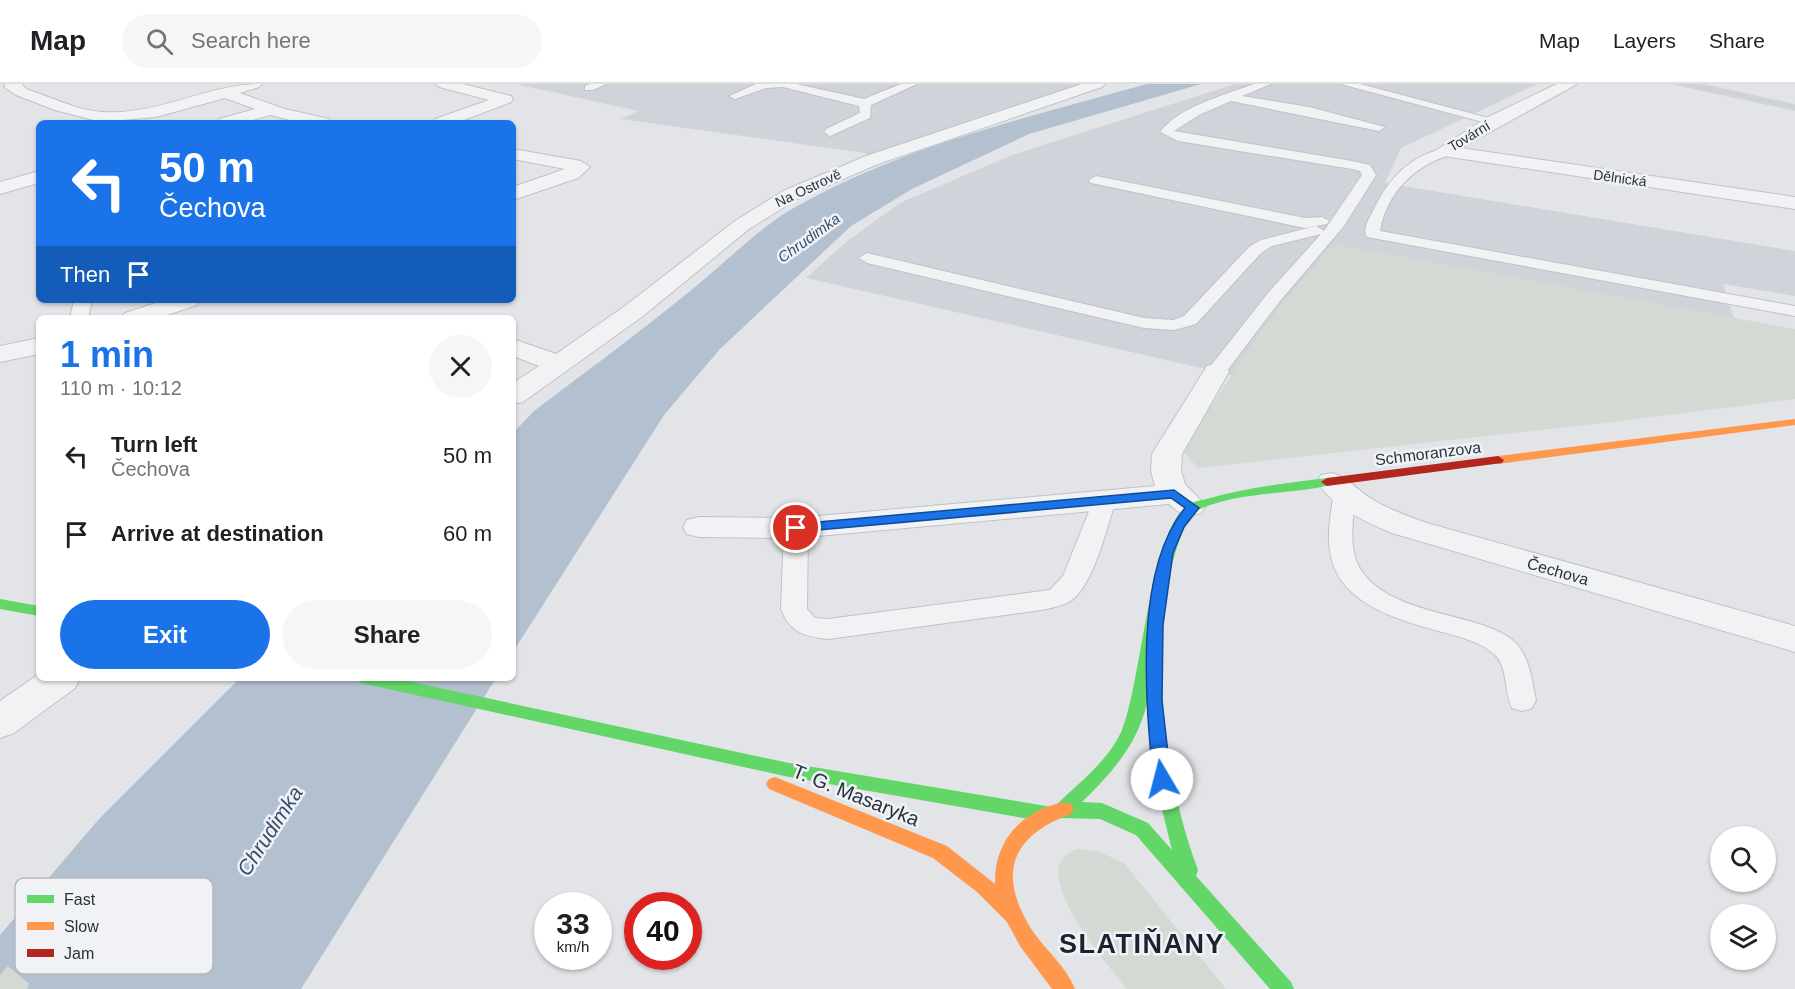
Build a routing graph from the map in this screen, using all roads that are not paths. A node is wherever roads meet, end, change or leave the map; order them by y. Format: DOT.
graph roads {
  1 [pos="14,84"];
  2 [pos="254,84"];
  3 [pos="444,84"];
  4 [pos="783,84"];
  5 [pos="911,84"];
  6 [pos="1096,84"];
  7 [pos="1265,84"];
  8 [pos="1347,84"];
  9 [pos="1569,84"];
  10 [pos="761,85"];
  11 [pos="1408,88"];
  12 [pos="224,92"];
  13 [pos="1388,95"];
  14 [pos="735,96"];
  15 [pos="1233,98"];
  16 [pos="865,103"];
  17 [pos="272,110"];
  18 [pos="236,120"];
  19 [pos="311,120"];
  20 [pos="449,120"];
  21 [pos="1494,121"];
  22 [pos="1379,127"];
  23 [pos="830,132"];
  24 [pos="1445,152"];
  25 [pos="516,155"];
  26 [pos="36,178"];
  27 [pos="1096,180"];
  28 [pos="0,188"];
  29 [pos="516,193"];
  30 [pos="1795,203"];
  31 [pos="1343,229"];
  32 [pos="867,258"];
  33 [pos="177,303"];
  34 [pos="1795,311"];
  35 [pos="143,315"];
  36 [pos="36,347"];
  37 [pos="516,349"];
  38 [pos="0,354"];
  39 [pos="558,364"];
  40 [pos="1216,372"];
  41 [pos="516,394"];
  42 [pos="1795,423"];
  43 [pos="1338,489"];
  44 [pos="1105,499"];
  45 [pos="1183,501"];
  46 [pos="699,527"];
  47 [pos="796,528"];
  48 [pos="0,604"];
  49 [pos="36,610"];
  50 [pos="1156,625"];
  51 [pos="1795,639"];
  52 [pos="57,681"];
  53 [pos="378,681"];
  54 [pos="1522,700"];
  55 [pos="0,722"];
  56 [pos="663,746"];
  57 [pos="1062,810"];
  58 [pos="1046,814"];
  59 [pos="1207,900"];
  60 [pos="1014,917"];
  61 [pos="1291,986"];
  62 [pos="1065,989"];
  1 -- 12 [label="street"];
  2 -- 12 [label="street"];
  3 -- 20 [label="street"];
  4 -- 10 [label="lane"];
  4 -- 16 [label="lane"];
  5 -- 16 [label="lane"];
  6 -- 39 [label="street, Na Ostrově"];
  7 -- 15 [label="lane"];
  8 -- 13 [label="lane"];
  9 -- 21 [label="street, Tovární"];
  10 -- 14 [label="lane"];
  11 -- 13 [label="lane"];
  12 -- 17 [label="street"];
  13 -- 21 [label="lane"];
  15 -- 22 [label="lane"];
  15 -- 31 [label="lane"];
  16 -- 23 [label="lane"];
  17 -- 18 [label="street"];
  17 -- 19 [label="street"];
  21 -- 24 [label="street, Tovární"];
  24 -- 30 [label="street, Dělnická"];
  24 -- 31 [label="lane, Tovární"];
  25 -- 29 [label="street"];
  26 -- 28 [label="street"];
  27 -- 31 [label="lane"];
  31 -- 32 [label="lane"];
  31 -- 34 [label="lane"];
  31 -- 40 [label="lane"];
  33 -- 35 [label="street"];
  36 -- 38 [label="street"];
  37 -- 39 [label="street"];
  39 -- 41 [label="street, Na Ostrově"];
  40 -- 45 [label="street"];
  42 -- 43 [label="street, Schmoranzova"];
  43 -- 45 [label="street, Schmoranzova"];
  43 -- 51 [label="street, Čechova"];
  43 -- 54 [label="lane"];
  44 -- 45 [label="street"];
  44 -- 47 [label="street"];
  44 -- 47 [label="lane"];
  45 -- 50 [label="street"];
  46 -- 47 [label="street"];
  48 -- 49 [label="street"];
  50 -- 57 [label="street"];
  50 -- 59 [label="street"];
  52 -- 55 [label="street"];
  53 -- 56 [label="street, T. G. Masaryka"];
  56 -- 58 [label="street, T. G. Masaryka"];
  56 -- 60 [label="street, T. G. Masaryka"];
  57 -- 58 [label="street, T. G. Masaryka"];
  57 -- 59 [label="street, T. G. Masaryka"];
  58 -- 60 [label="street, T. G. Masaryka"];
  59 -- 61 [label="street, T. G. Masaryka"];
  60 -- 62 [label="street, T. G. Masaryka"];
}
